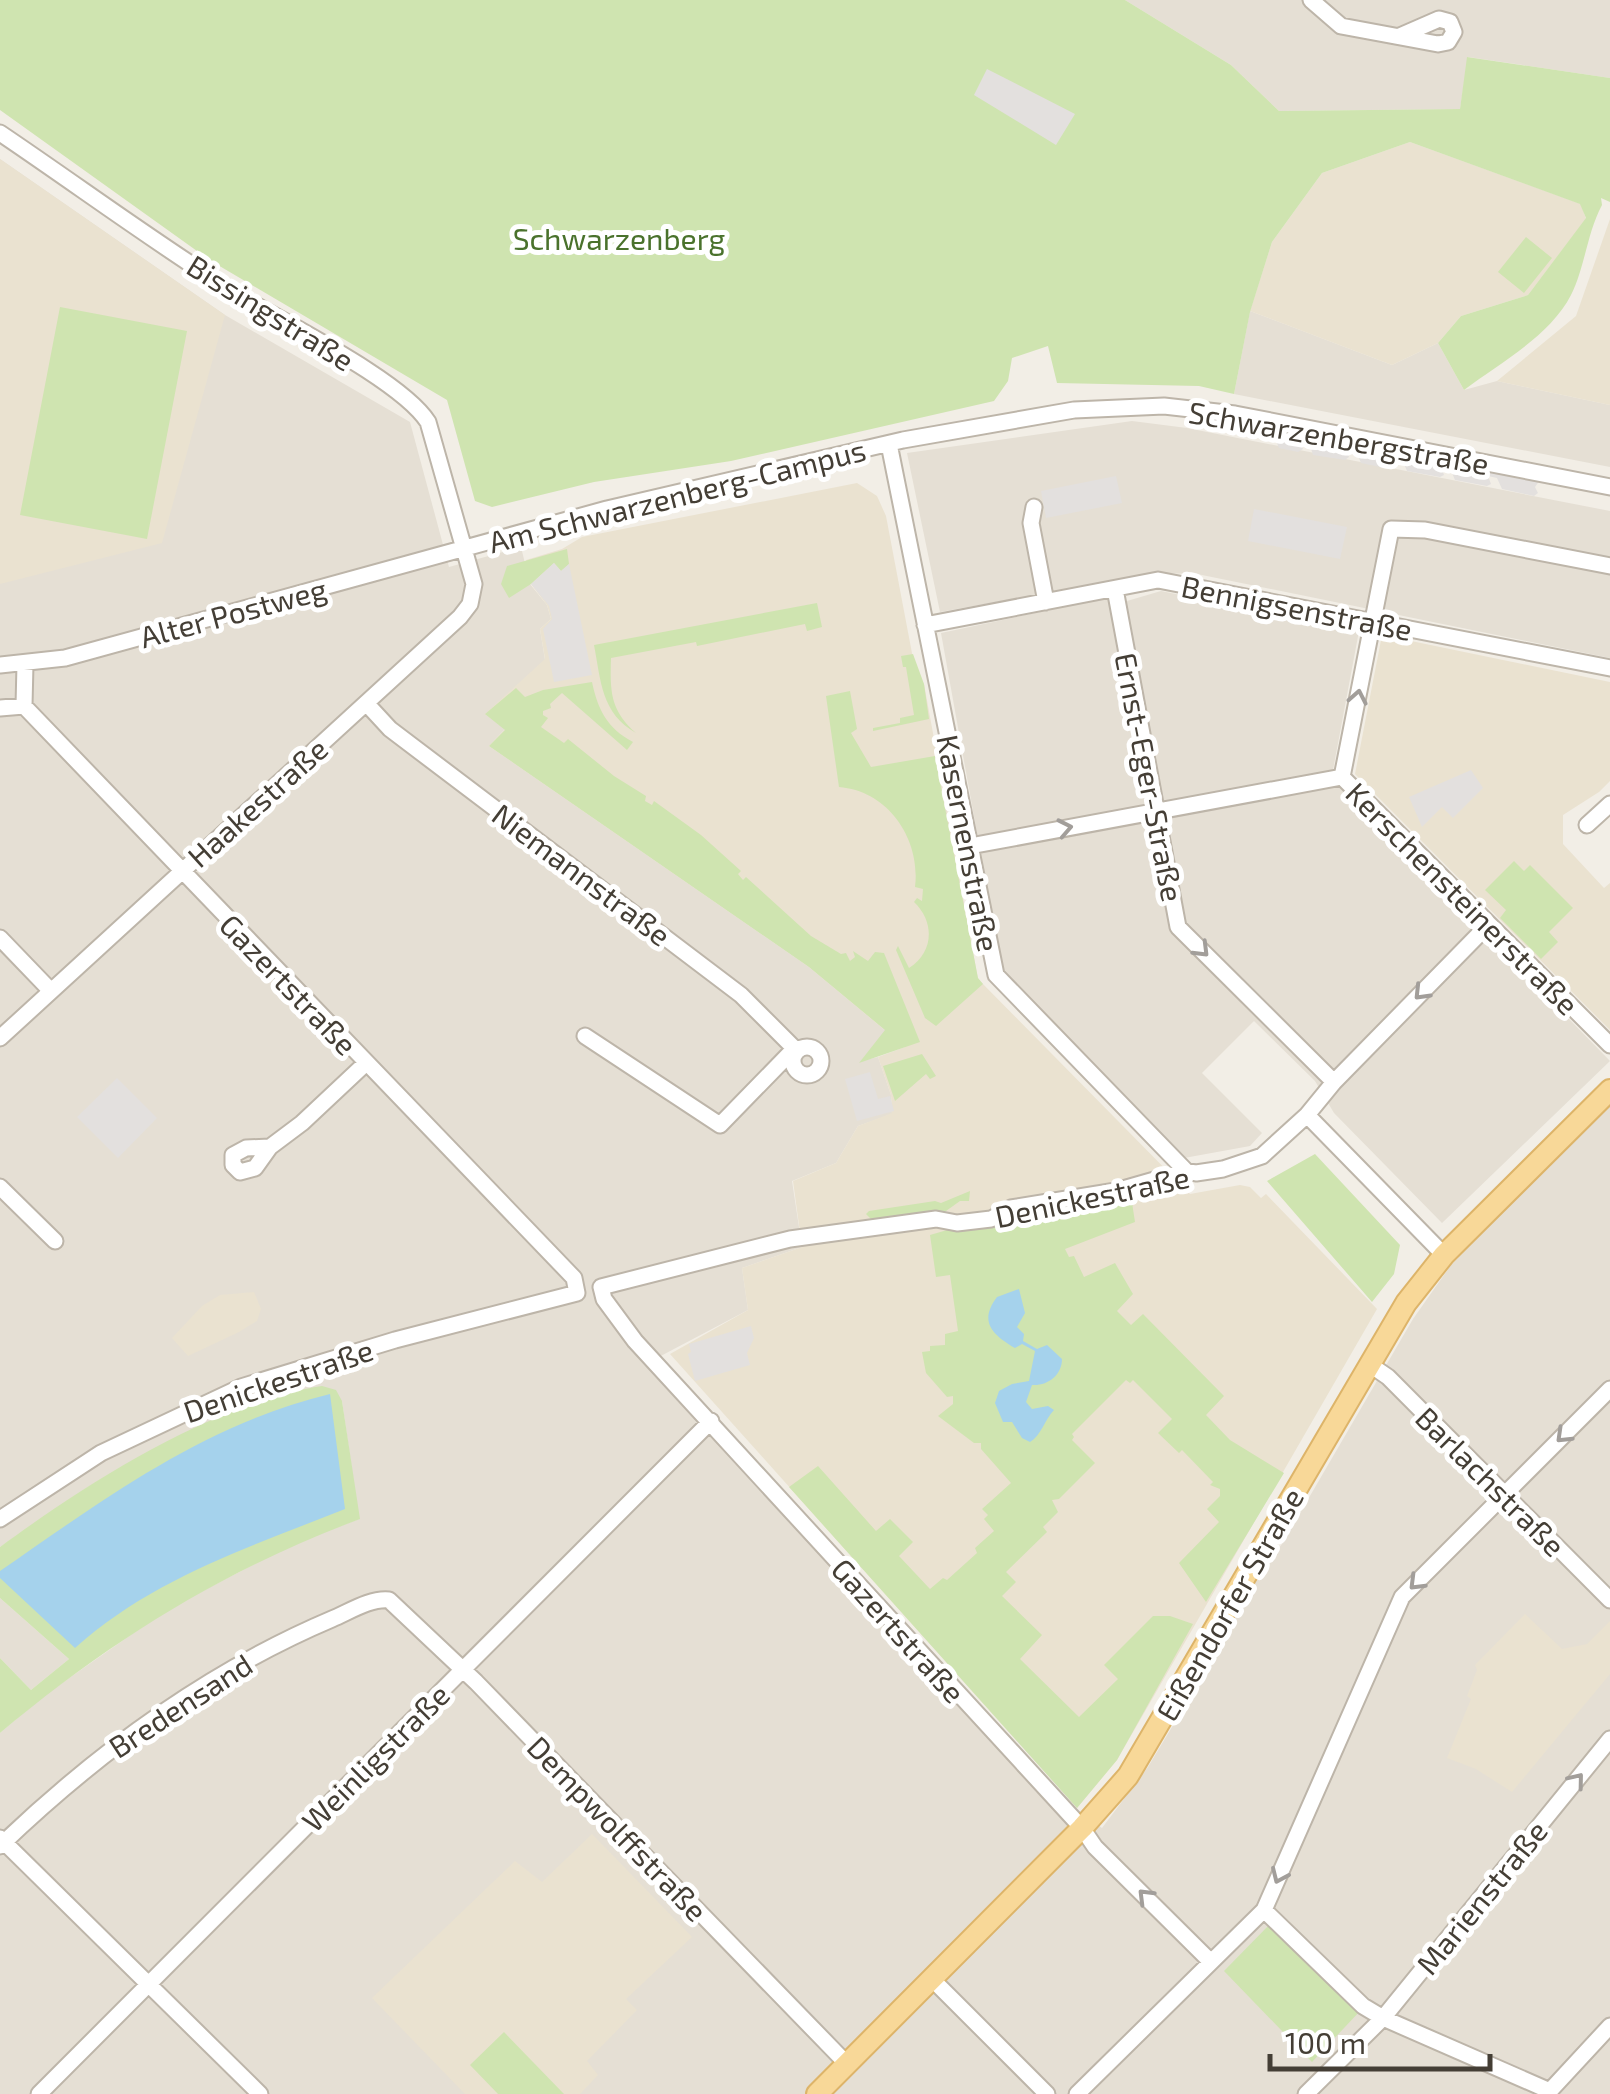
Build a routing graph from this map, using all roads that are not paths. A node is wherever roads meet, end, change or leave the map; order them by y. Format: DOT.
graph roads {
  1 [pos="1311,0"];
  2 [pos="1400,36"];
  3 [pos="0,133"];
  4 [pos="889,444"];
  5 [pos="1610,486"];
  6 [pos="1034,507"];
  7 [pos="465,548"];
  8 [pos="1610,566"];
  9 [pos="1116,588"];
  10 [pos="1046,602"];
  11 [pos="1372,622"];
  12 [pos="925,624"];
  13 [pos="25,664"];
  14 [pos="0,665"];
  15 [pos="1610,668"];
  16 [pos="366,703"];
  17 [pos="24,706"];
  18 [pos="0,708"];
  19 [pos="1342,777"];
  20 [pos="1610,804"];
  21 [pos="1156,810"];
  22 [pos="1587,824"];
  23 [pos="970,846"];
  24 [pos="180,871"];
  25 [pos="1489,924"];
  26 [pos="0,938"];
  27 [pos="51,991"];
  28 [pos="585,1036"];
  29 [pos="0,1038"];
  30 [pos="1610,1045"];
  31 [pos="366,1063"];
  32 [pos="1334,1082"];
  33 [pos="1610,1090"];
  34 [pos="1308,1116"];
  35 [pos="270,1146"];
  36 [pos="1186,1171"];
  37 [pos="0,1187"];
  38 [pos="55,1240"];
  39 [pos="1444,1255"];
  40 [pos="602,1287"];
  41 [pos="577,1293"];
  42 [pos="1369,1364"];
  43 [pos="1610,1390"];
  44 [pos="711,1421"];
  45 [pos="1504,1493"];
  46 [pos="0,1519"];
  47 [pos="382,1599"];
  48 [pos="1610,1600"];
  49 [pos="463,1670"];
  50 [pos="1610,1739"];
  51 [pos="1082,1828"];
  52 [pos="2,1842"];
  53 [pos="1264,1910"];
  54 [pos="1211,1962"];
  55 [pos="932,1979"];
  56 [pos="150,1983"];
  57 [pos="1383,2018"];
  58 [pos="1610,2026"];
  59 [pos="847,2064"];
  60 [pos="1548,2092"];
  61 [pos="40,2094"];
  62 [pos="260,2094"];
  63 [pos="817,2094"];
  64 [pos="1047,2094"];
  65 [pos="1077,2094"];
  66 [pos="1306,2094"];
  1 -- 2 [label="street"];
  3 -- 7 [label="street, Bissingstraße"];
  4 -- 5 [label="street, Schwarzenbergstraße"];
  4 -- 7 [label="street, Am Schwarzenberg-Campus"];
  4 -- 12 [label="street, Kasernenstraße"];
  6 -- 10 [label="street"];
  7 -- 13 [label="street, Alter Postweg"];
  7 -- 16 [label="street, Haakestraße"];
  8 -- 11 [label="street, Kerschensteinerstraße"];
  9 -- 10 [label="street, Bennigsenstraße"];
  9 -- 11 [label="street, Bennigsenstraße"];
  9 -- 21 [label="street, Ernst-Eger-Straße"];
  10 -- 12 [label="street, Bennigsenstraße"];
  11 -- 15 [label="street, Bennigsenstraße"];
  19 -- 11 [label="street, Kerschensteinerstraße, one-way"];
  12 -- 23 [label="street, Kasernenstraße"];
  13 -- 14 [label="street, Alter Postweg"];
  13 -- 17 [label="street"];
  16 -- 24 [label="street, Haakestraße"];
  16 -- 28 [label="street, Niemannstraße"];
  17 -- 18 [label="street"];
  17 -- 24 [label="street, Gazertstraße"];
  19 -- 21 [label="street"];
  19 -- 25 [label="street, Kerschensteinerstraße"];
  20 -- 22 [label="street"];
  23 -- 21 [label="street, one-way"];
  21 -- 32 [label="street, Ernst-Eger-Straße, one-way"];
  23 -- 36 [label="street, Kasernenstraße"];
  24 -- 27 [label="street, Haakestraße"];
  24 -- 31 [label="street, Gazertstraße"];
  25 -- 30 [label="street, Kerschensteinerstraße"];
  25 -- 32 [label="street, Denickestraße, one-way"];
  26 -- 27 [label="street"];
  27 -- 29 [label="street, Haakestraße"];
  31 -- 35 [label="street"];
  31 -- 41 [label="street, Gazertstraße"];
  32 -- 34 [label="street, Denickestraße"];
  33 -- 39 [label="main road, Eißendorfer Straße"];
  34 -- 36 [label="street, Denickestraße"];
  34 -- 39 [label="street"];
  36 -- 40 [label="street, Denickestraße"];
  37 -- 38 [label="street"];
  39 -- 42 [label="main road, Eißendorfer Straße"];
  40 -- 44 [label="street, Gazertstraße"];
  41 -- 46 [label="street, Denickestraße"];
  42 -- 45 [label="street, Barlachstraße"];
  42 -- 51 [label="main road, Eißendorfer Straße"];
  43 -- 45 [label="street, one-way"];
  44 -- 49 [label="street, Weinligstraße"];
  44 -- 51 [label="street, Gazertstraße"];
  45 -- 48 [label="street, Barlachstraße"];
  45 -- 53 [label="street, one-way"];
  47 -- 49 [label="street, Dempwolffstraße"];
  47 -- 52 [label="street, Bredensand"];
  49 -- 56 [label="street, Weinligstraße"];
  49 -- 59 [label="street, Dempwolffstraße"];
  57 -- 50 [label="street, Marienstraße, one-way"];
  54 -- 51 [label="street, Gazertstraße, one-way"];
  51 -- 55 [label="main road, Eißendorfer Straße"];
  52 -- 56 [label="street"];
  53 -- 54 [label="street"];
  53 -- 57 [label="street"];
  54 -- 65 [label="street"];
  55 -- 59 [label="main road, Eißendorfer Straße"];
  55 -- 64 [label="street"];
  56 -- 61 [label="street, Weinligstraße"];
  56 -- 62 [label="street"];
  57 -- 60 [label="street"];
  57 -- 66 [label="street, Marienstraße"];
  58 -- 60 [label="street"];
  59 -- 63 [label="main road, Eißendorfer Straße"];
}
